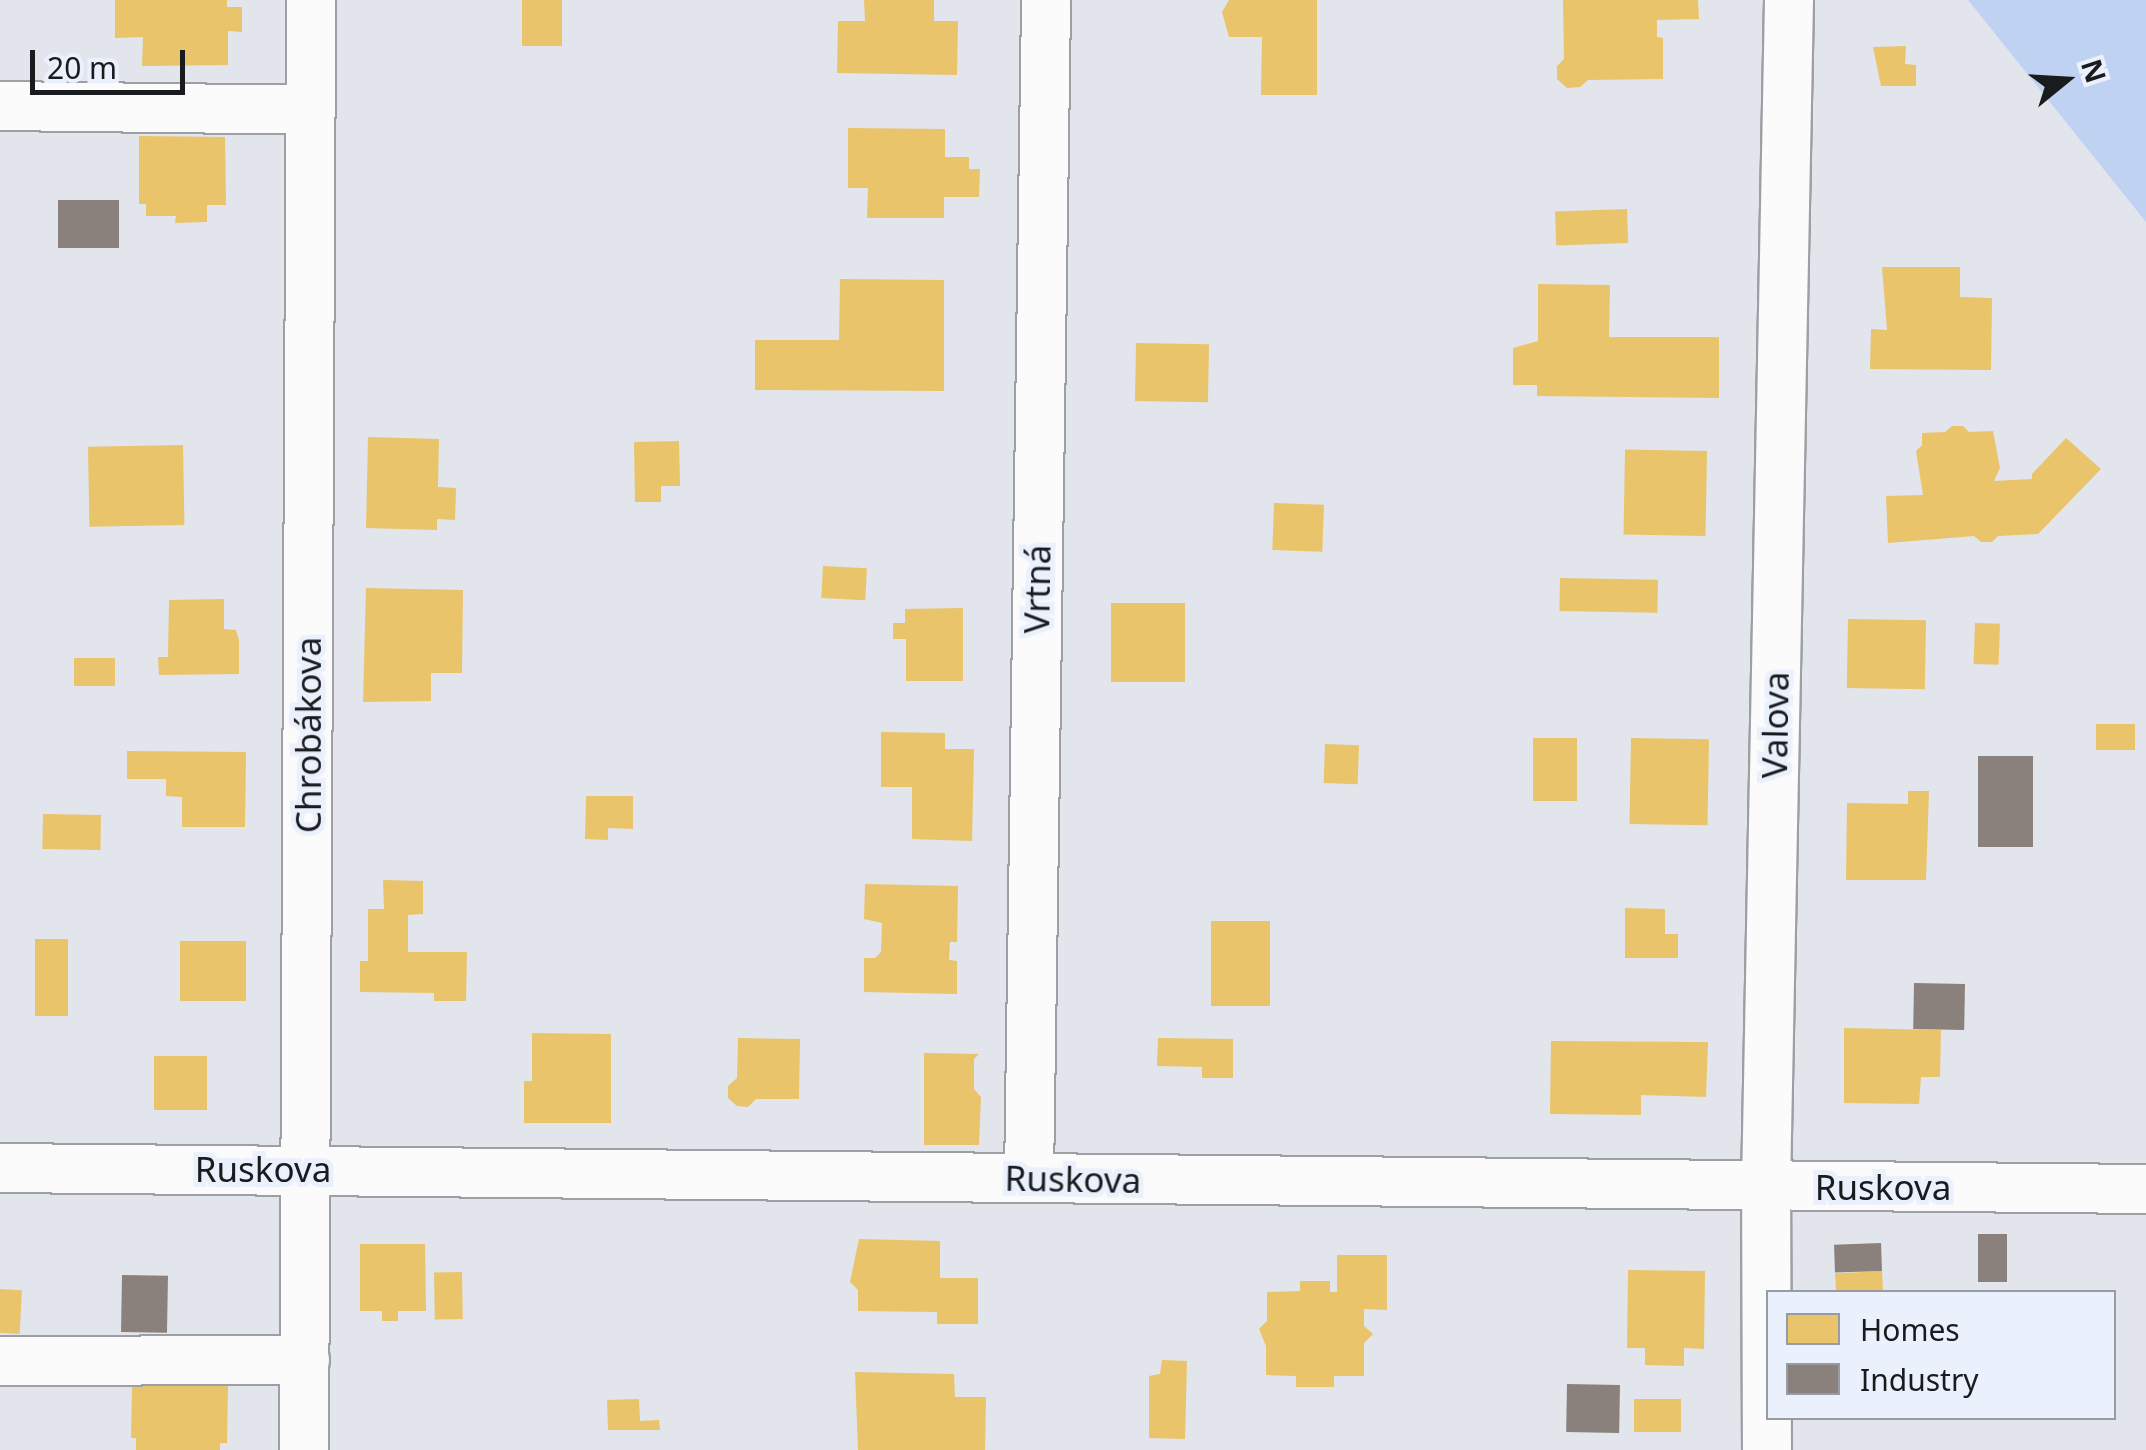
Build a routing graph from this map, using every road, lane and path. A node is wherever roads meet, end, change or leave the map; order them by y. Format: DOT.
graph roads {
  1 [pos="311,0"];
  2 [pos="1046,0"];
  3 [pos="1790,0"];
  4 [pos="0,106"];
  5 [pos="310,110"];
  6 [pos="0,1168"];
  7 [pos="306,1169"];
  8 [pos="1029,1178"];
  9 [pos="1766,1186"];
  10 [pos="2146,1189"];
  11 [pos="305,1360"];
  12 [pos="0,1362"];
  13 [pos="304,1450"];
  14 [pos="1766,1450"];
  1 -- 5 [label="street, Chrobákova"];
  2 -- 8 [label="street, Vrtná"];
  3 -- 9 [label="street, Valova"];
  4 -- 5 [label="street"];
  5 -- 7 [label="street, Chrobákova"];
  6 -- 7 [label="street, Ruskova"];
  7 -- 8 [label="street, Ruskova"];
  7 -- 11 [label="street, Chrobákova"];
  8 -- 9 [label="street, Ruskova"];
  9 -- 10 [label="street, Ruskova"];
  9 -- 14 [label="street, Valova"];
  11 -- 12 [label="street"];
  11 -- 13 [label="street, Chrobákova"];
}
